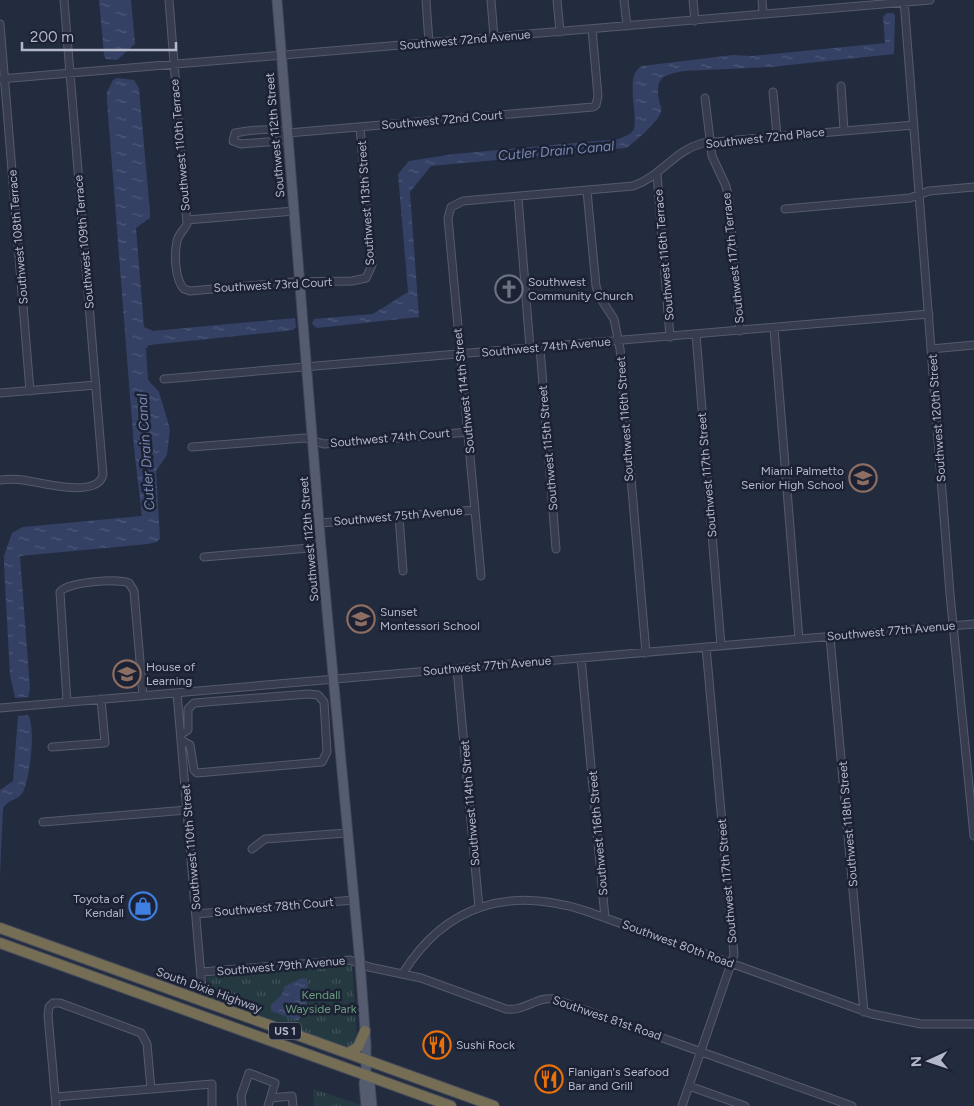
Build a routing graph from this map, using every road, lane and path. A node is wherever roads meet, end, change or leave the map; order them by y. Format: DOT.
graph roads {
  1 [pos="64,0"];
  2 [pos="170,0"];
  3 [pos="277,0"];
  4 [pos="426,0"];
  5 [pos="491,0"];
  6 [pos="557,0"];
  7 [pos="624,0"];
  8 [pos="693,0"];
  9 [pos="762,0"];
  10 [pos="832,0"];
  11 [pos="930,0"];
  12 [pos="904,1"];
  13 [pos="832,9"];
  14 [pos="763,14"];
  15 [pos="695,21"];
  16 [pos="0,24"];
  17 [pos="627,26"];
  18 [pos="592,29"];
  19 [pos="560,32"];
  20 [pos="494,37"];
  21 [pos="429,43"];
  22 [pos="281,55"];
  23 [pos="174,64"];
  24 [pos="70,73"];
  25 [pos="2,79"];
  26 [pos="841,86"];
  27 [pos="773,92"];
  28 [pos="705,98"];
  29 [pos="914,124"];
  30 [pos="360,127"];
  31 [pos="844,130"];
  32 [pos="288,133"];
  33 [pos="777,136"];
  34 [pos="710,142"];
  35 [pos="657,174"];
  36 [pos="974,188"];
  37 [pos="587,191"];
  38 [pos="919,195"];
  39 [pos="518,197"];
  40 [pos="451,207"];
  41 [pos="785,209"];
  42 [pos="294,211"];
  43 [pos="187,220"];
  44 [pos="366,278"];
  45 [pos="300,282"];
  46 [pos="181,287"];
  47 [pos="929,314"];
  48 [pos="774,328"];
  49 [pos="740,331"];
  50 [pos="696,334"];
  51 [pos="670,337"];
  52 [pos="618,341"];
  53 [pos="974,345"];
  54 [pos="530,348"];
  55 [pos="540,348"];
  56 [pos="931,349"];
  57 [pos="461,354"];
  58 [pos="306,367"];
  59 [pos="164,379"];
  60 [pos="96,385"];
  61 [pos="30,391"];
  62 [pos="0,393"];
  63 [pos="469,432"];
  64 [pos="313,441"];
  65 [pos="192,447"];
  66 [pos="0,480"];
  67 [pos="475,510"];
  68 [pos="399,516"];
  69 [pos="320,523"];
  70 [pos="322,547"];
  71 [pos="556,549"];
  72 [pos="204,557"];
  73 [pos="403,571"];
  74 [pos="480,576"];
  75 [pos="974,624"];
  76 [pos="953,626"];
  77 [pos="830,637"];
  78 [pos="799,639"];
  79 [pos="721,646"];
  80 [pos="706,647"];
  81 [pos="646,653"];
  82 [pos="581,658"];
  83 [pos="457,669"];
  84 [pos="333,680"];
  85 [pos="177,693"];
  86 [pos="142,696"];
  87 [pos="101,699"];
  88 [pos="67,702"];
  89 [pos="0,708"];
  90 [pos="181,737"];
  91 [pos="52,747"];
  92 [pos="183,758"];
  93 [pos="192,760"];
  94 [pos="187,810"];
  95 [pos="43,822"];
  96 [pos="347,832"];
  97 [pos="974,836"];
  98 [pos="252,849"];
  99 [pos="353,900"];
  100 [pos="479,908"];
  101 [pos="196,914"];
  102 [pos="605,918"];
  103 [pos="0,928"];
  104 [pos="0,943"];
  105 [pos="360,963"];
  106 [pos="732,963"];
  107 [pos="202,972"];
  108 [pos="403,973"];
  109 [pos="204,1001"];
  110 [pos="864,1012"];
  111 [pos="204,1017"];
  112 [pos="974,1024"];
  113 [pos="365,1031"];
  114 [pos="701,1052"];
  115 [pos="348,1053"];
  116 [pos="366,1060"];
  117 [pos="366,1075"];
  118 [pos="212,1086"];
  119 [pos="689,1086"];
  120 [pos="151,1090"];
  121 [pos="56,1097"];
  122 [pos="271,1098"];
  123 [pos="56,1106"];
  124 [pos="212,1106"];
  125 [pos="216,1106"];
  126 [pos="242,1106"];
  127 [pos="268,1106"];
  128 [pos="293,1106"];
  129 [pos="366,1106"];
  130 [pos="372,1106"];
  131 [pos="451,1106"];
  132 [pos="494,1106"];
  133 [pos="682,1106"];
  134 [pos="745,1106"];
  135 [pos="852,1106"];
  1 -- 24 [label="street, Southwest 109th Terrace"];
  2 -- 23 [label="street, Southwest 110th Terrace"];
  3 -- 22 [label="main road, Southwest 112th Street"];
  4 -- 21 [label="street"];
  5 -- 20 [label="street"];
  6 -- 19 [label="street"];
  7 -- 17 [label="street"];
  8 -- 15 [label="street"];
  9 -- 14 [label="street"];
  10 -- 13 [label="street"];
  11 -- 12 [label="street, Southwest 72nd Avenue"];
  12 -- 13 [label="street, Southwest 72nd Avenue"];
  12 -- 29 [label="street, Southwest 120th Street"];
  13 -- 14 [label="street, Southwest 72nd Avenue"];
  14 -- 15 [label="street, Southwest 72nd Avenue"];
  15 -- 17 [label="street, Southwest 72nd Avenue"];
  16 -- 25 [label="street, Southwest 108th Terrace"];
  17 -- 18 [label="street, Southwest 72nd Avenue"];
  18 -- 19 [label="street, Southwest 72nd Avenue"];
  18 -- 30 [label="street, Southwest 72nd Court"];
  19 -- 20 [label="street, Southwest 72nd Avenue"];
  20 -- 21 [label="street, Southwest 72nd Avenue"];
  21 -- 22 [label="street, Southwest 72nd Avenue"];
  22 -- 23 [label="street, Southwest 72nd Avenue"];
  22 -- 32 [label="main road, Southwest 112th Street"];
  23 -- 24 [label="street, Southwest 72nd Avenue"];
  23 -- 43 [label="street, Southwest 110th Terrace"];
  24 -- 25 [label="street, Southwest 72nd Avenue"];
  24 -- 60 [label="street, Southwest 109th Terrace"];
  25 -- 61 [label="street, Southwest 108th Terrace"];
  26 -- 31 [label="street"];
  27 -- 33 [label="street"];
  28 -- 34 [label="street, Southwest 117th Terrace"];
  29 -- 31 [label="street, Southwest 72nd Place"];
  29 -- 38 [label="street, Southwest 120th Street"];
  30 -- 32 [label="street, Southwest 72nd Court"];
  30 -- 44 [label="street, Southwest 113th Street"];
  31 -- 33 [label="street, Southwest 72nd Place"];
  32 -- 32 [label="street, Southwest 72nd Court"];
  32 -- 42 [label="main road, Southwest 112th Street"];
  33 -- 34 [label="street, Southwest 72nd Place"];
  34 -- 35 [label="street, Southwest 72nd Place"];
  34 -- 49 [label="street, Southwest 117th Terrace"];
  35 -- 37 [label="street, Southwest 72nd Place"];
  35 -- 51 [label="street, Southwest 116th Terrace"];
  36 -- 38 [label="street"];
  37 -- 39 [label="street, Southwest 72nd Place"];
  37 -- 52 [label="street, Southwest 116th Street"];
  38 -- 41 [label="street"];
  38 -- 47 [label="street, Southwest 120th Street"];
  39 -- 40 [label="street, Southwest 72nd Place"];
  39 -- 54 [label="street"];
  40 -- 57 [label="street, Southwest 114th Street"];
  42 -- 43 [label="street"];
  42 -- 45 [label="main road, Southwest 112th Street"];
  43 -- 46 [label="street, Southwest 110th Terrace"];
  44 -- 45 [label="street, Southwest 73rd Court"];
  45 -- 46 [label="street, Southwest 73rd Court"];
  45 -- 58 [label="main road, Southwest 112th Street"];
  47 -- 48 [label="street, Southwest 74th Avenue"];
  47 -- 56 [label="street, Southwest 120th Street"];
  48 -- 49 [label="street, Southwest 74th Avenue"];
  48 -- 78 [label="street"];
  49 -- 50 [label="street, Southwest 74th Avenue"];
  50 -- 51 [label="street, Southwest 74th Avenue"];
  50 -- 79 [label="street, Southwest 117th Street"];
  51 -- 52 [label="street, Southwest 74th Avenue"];
  52 -- 55 [label="street, Southwest 74th Avenue"];
  52 -- 81 [label="street, Southwest 116th Street"];
  53 -- 56 [label="street"];
  54 -- 55 [label="street, Southwest 74th Avenue"];
  54 -- 57 [label="street, Southwest 74th Avenue"];
  55 -- 71 [label="street, Southwest 115th Street"];
  56 -- 76 [label="street, Southwest 120th Street"];
  57 -- 58 [label="street, Southwest 74th Avenue"];
  57 -- 63 [label="street, Southwest 114th Street"];
  58 -- 59 [label="street, Southwest 74th Avenue"];
  58 -- 64 [label="main road, Southwest 112th Street"];
  60 -- 61 [label="street"];
  60 -- 66 [label="street, Southwest 109th Terrace"];
  61 -- 62 [label="street"];
  63 -- 64 [label="street, Southwest 74th Court"];
  63 -- 67 [label="street, Southwest 114th Street"];
  64 -- 65 [label="street, Southwest 74th Court"];
  64 -- 69 [label="main road, Southwest 112th Street"];
  67 -- 68 [label="street, Southwest 75th Avenue"];
  67 -- 74 [label="street, Southwest 114th Street"];
  68 -- 69 [label="street, Southwest 75th Avenue"];
  68 -- 73 [label="street"];
  69 -- 70 [label="main road, Southwest 112th Street"];
  70 -- 72 [label="street"];
  70 -- 84 [label="main road, Southwest 112th Street"];
  75 -- 76 [label="street, Southwest 77th Avenue"];
  76 -- 77 [label="street, Southwest 77th Avenue"];
  76 -- 97 [label="street, Southwest 120th Street"];
  77 -- 78 [label="street, Southwest 77th Avenue"];
  77 -- 110 [label="street, Southwest 118th Street"];
  78 -- 79 [label="street, Southwest 77th Avenue"];
  79 -- 80 [label="street, Southwest 77th Avenue"];
  80 -- 81 [label="street, Southwest 77th Avenue"];
  80 -- 106 [label="street, Southwest 117th Street"];
  81 -- 82 [label="street, Southwest 77th Avenue"];
  82 -- 83 [label="street, Southwest 77th Avenue"];
  82 -- 102 [label="street, Southwest 116th Street"];
  83 -- 84 [label="street, Southwest 77th Avenue"];
  83 -- 100 [label="street, Southwest 114th Street"];
  84 -- 85 [label="street, Southwest 77th Avenue"];
  84 -- 96 [label="main road, Southwest 112th Street"];
  85 -- 86 [label="street, Southwest 77th Avenue"];
  85 -- 90 [label="street, Southwest 110th Street"];
  86 -- 87 [label="street, Southwest 77th Avenue"];
  86 -- 88 [label="street"];
  87 -- 88 [label="street, Southwest 77th Avenue"];
  87 -- 91 [label="street"];
  88 -- 89 [label="street, Southwest 77th Avenue"];
  90 -- 92 [label="street, Southwest 110th Street"];
  90 -- 93 [label="street"];
  90 -- 93 [label="street"];
  92 -- 93 [label="street"];
  92 -- 94 [label="street, Southwest 110th Street"];
  94 -- 95 [label="street"];
  94 -- 101 [label="street, Southwest 110th Street"];
  96 -- 98 [label="street"];
  96 -- 99 [label="main road, Southwest 112th Street"];
  99 -- 101 [label="street, Southwest 78th Court"];
  99 -- 105 [label="main road, Southwest 112th Street"];
  100 -- 102 [label="street, Southwest 80th Road"];
  100 -- 108 [label="street, Southwest 80th Road"];
  101 -- 107 [label="street, Southwest 110th Street"];
  102 -- 106 [label="street, Southwest 80th Road"];
  103 -- 109 [label="highway, South Dixie Highway / US 1"];
  104 -- 111 [label="highway, US 1"];
  105 -- 107 [label="street, Southwest 79th Avenue"];
  105 -- 108 [label="street, Southwest 81st Road"];
  105 -- 113 [label="main road, Southwest 112th Street"];
  106 -- 110 [label="street, Southwest 80th Road"];
  106 -- 114 [label="street, Southwest 117th Street"];
  107 -- 109 [label="street, Southwest 110th Street"];
  108 -- 114 [label="street, Southwest 81st Road"];
  109 -- 111 [label="highway"];
  109 -- 115 [label="highway, South Dixie Highway / US 1"];
  110 -- 112 [label="street, Southwest 80th Road"];
  111 -- 117 [label="highway, US 1"];
  113 -- 115 [label="highway"];
  113 -- 116 [label="main road, Southwest 112th Street"];
  114 -- 119 [label="street, Southwest 117th Street"];
  114 -- 135 [label="street, Southwest 81st Road"];
  115 -- 116 [label="highway, South Dixie Highway / US 1"];
  116 -- 117 [label="main road, Southwest 112th Street"];
  116 -- 132 [label="highway, South Dixie Highway / US 1"];
  117 -- 129 [label="main road, Southwest 112th Street"];
  117 -- 130 [label="main road, Southwest 112th Street"];
  117 -- 131 [label="highway, US 1"];
  118 -- 120 [label="street"];
  118 -- 124 [label="street"];
  118 -- 125 [label="street"];
  119 -- 133 [label="street, Southwest 117th Street"];
  119 -- 134 [label="street"];
  120 -- 121 [label="street"];
  120 -- 121 [label="street"];
  121 -- 123 [label="street"];
  122 -- 126 [label="street"];
  122 -- 127 [label="street"];
  122 -- 128 [label="street"];
}
